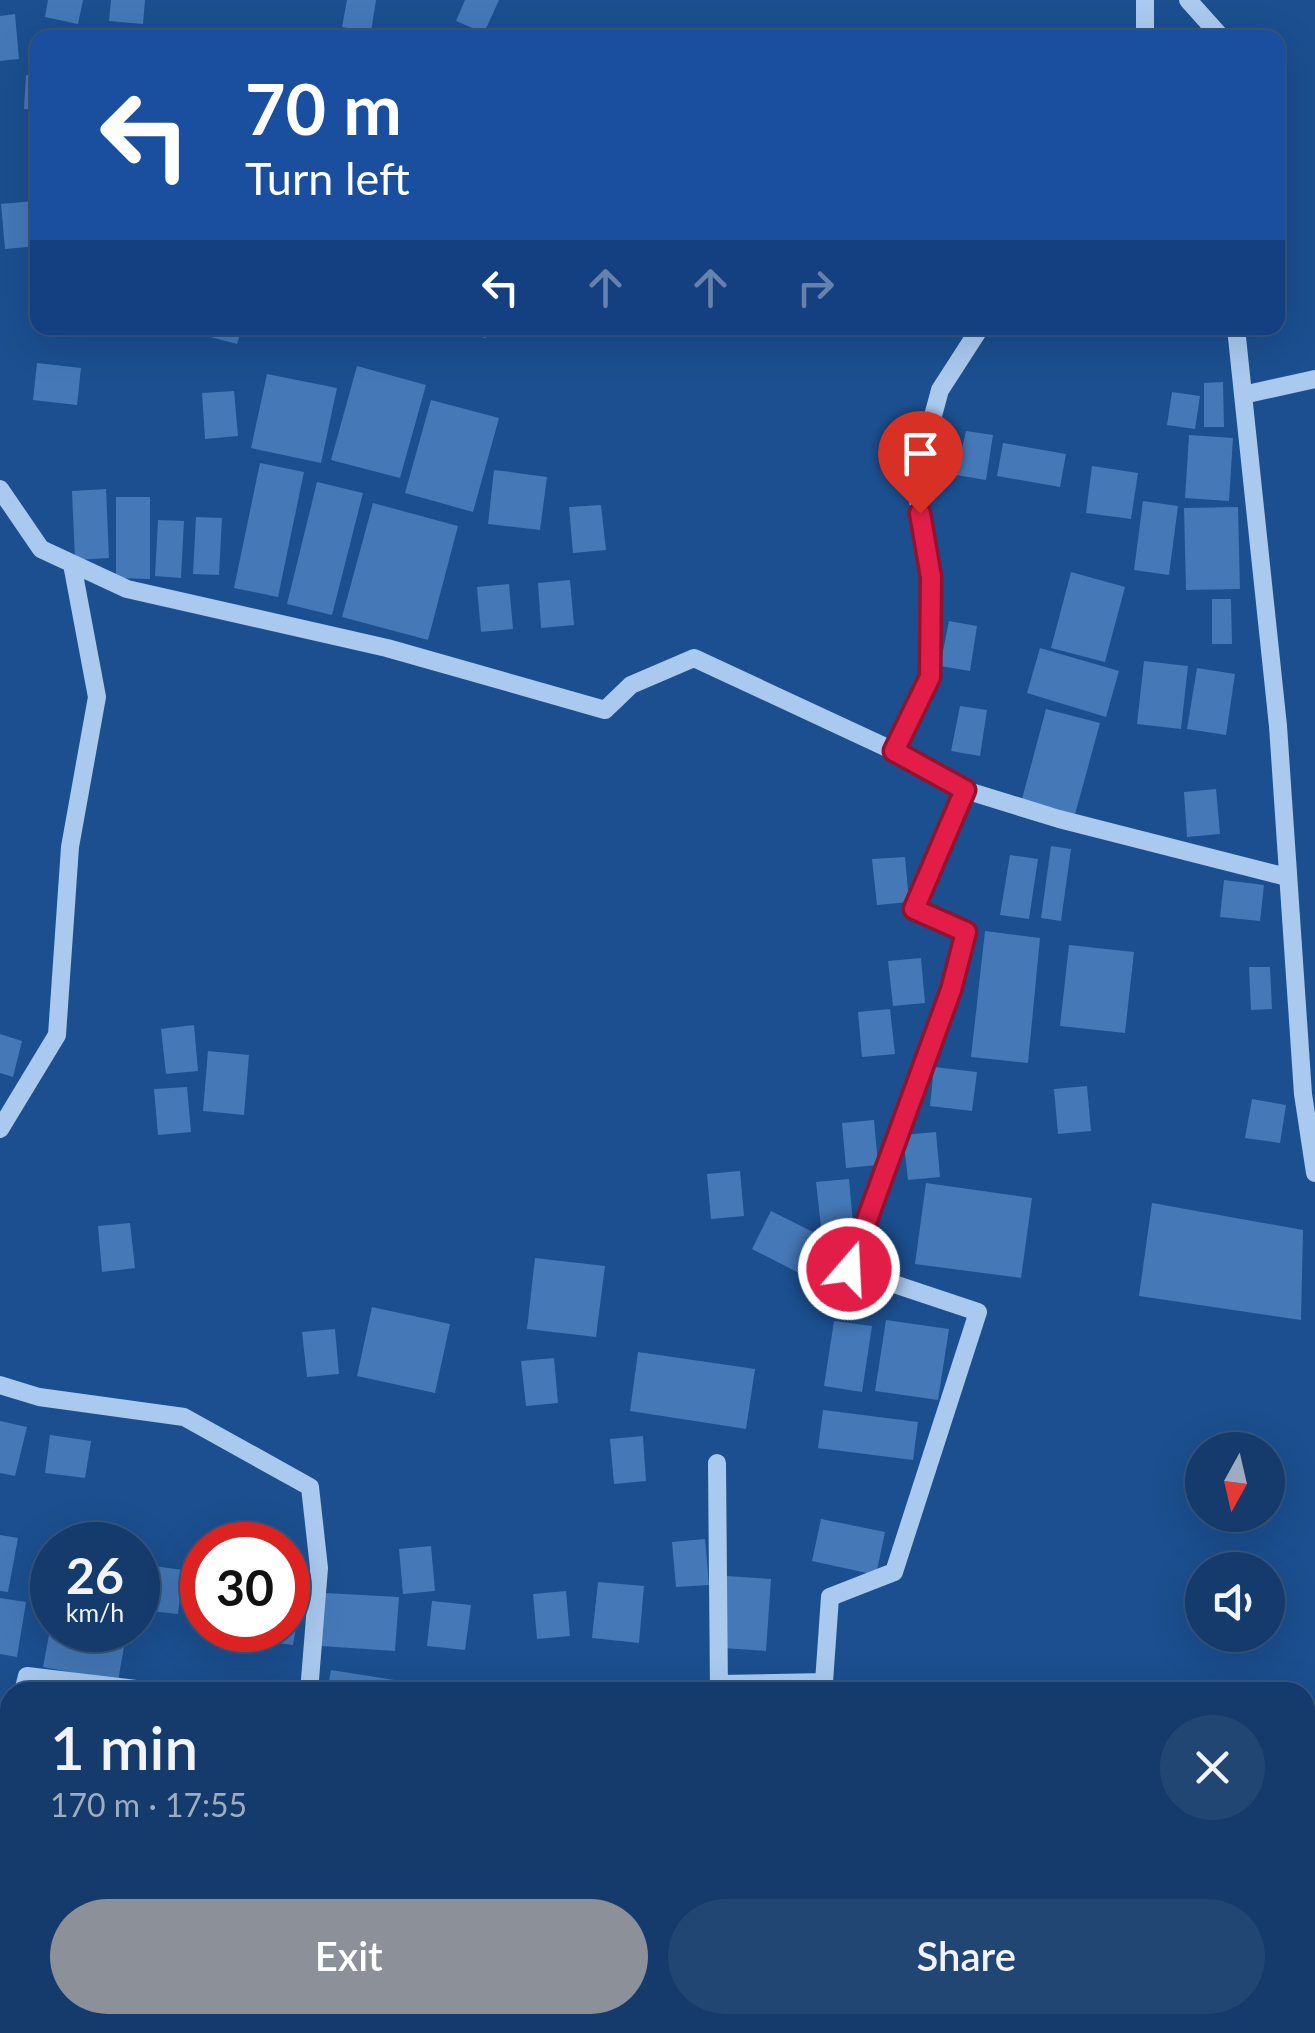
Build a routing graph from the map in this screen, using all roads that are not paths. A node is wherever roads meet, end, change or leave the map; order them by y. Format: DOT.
graph roads {
  1 [pos="1145,0"];
  2 [pos="1188,0"];
  3 [pos="1145,30"];
  4 [pos="1215,30"];
  5 [pos="975,335"];
  6 [pos="1237,335"];
  7 [pos="1315,378"];
  8 [pos="1242,395"];
  9 [pos="0,489"];
  10 [pos="72,564"];
  11 [pos="894,751"];
  12 [pos="965,790"];
  13 [pos="1287,878"];
  14 [pos="0,1130"];
  15 [pos="1315,1172"];
  16 [pos="0,1385"];
  17 [pos="717,1462"];
  18 [pos="26,1682"];
  19 [pos="77,1682"];
  20 [pos="311,1682"];
  21 [pos="719,1682"];
  22 [pos="824,1682"];
  1 -- 3 [label="street"];
  2 -- 4 [label="street"];
  5 -- 11 [label="street"];
  6 -- 8 [label="street"];
  7 -- 8 [label="street"];
  8 -- 13 [label="street"];
  9 -- 10 [label="street"];
  10 -- 11 [label="street"];
  10 -- 14 [label="street"];
  11 -- 12 [label="street"];
  12 -- 13 [label="street"];
  12 -- 22 [label="street"];
  13 -- 15 [label="street"];
  16 -- 20 [label="street"];
  17 -- 21 [label="street"];
  18 -- 19 [label="street"];
}
